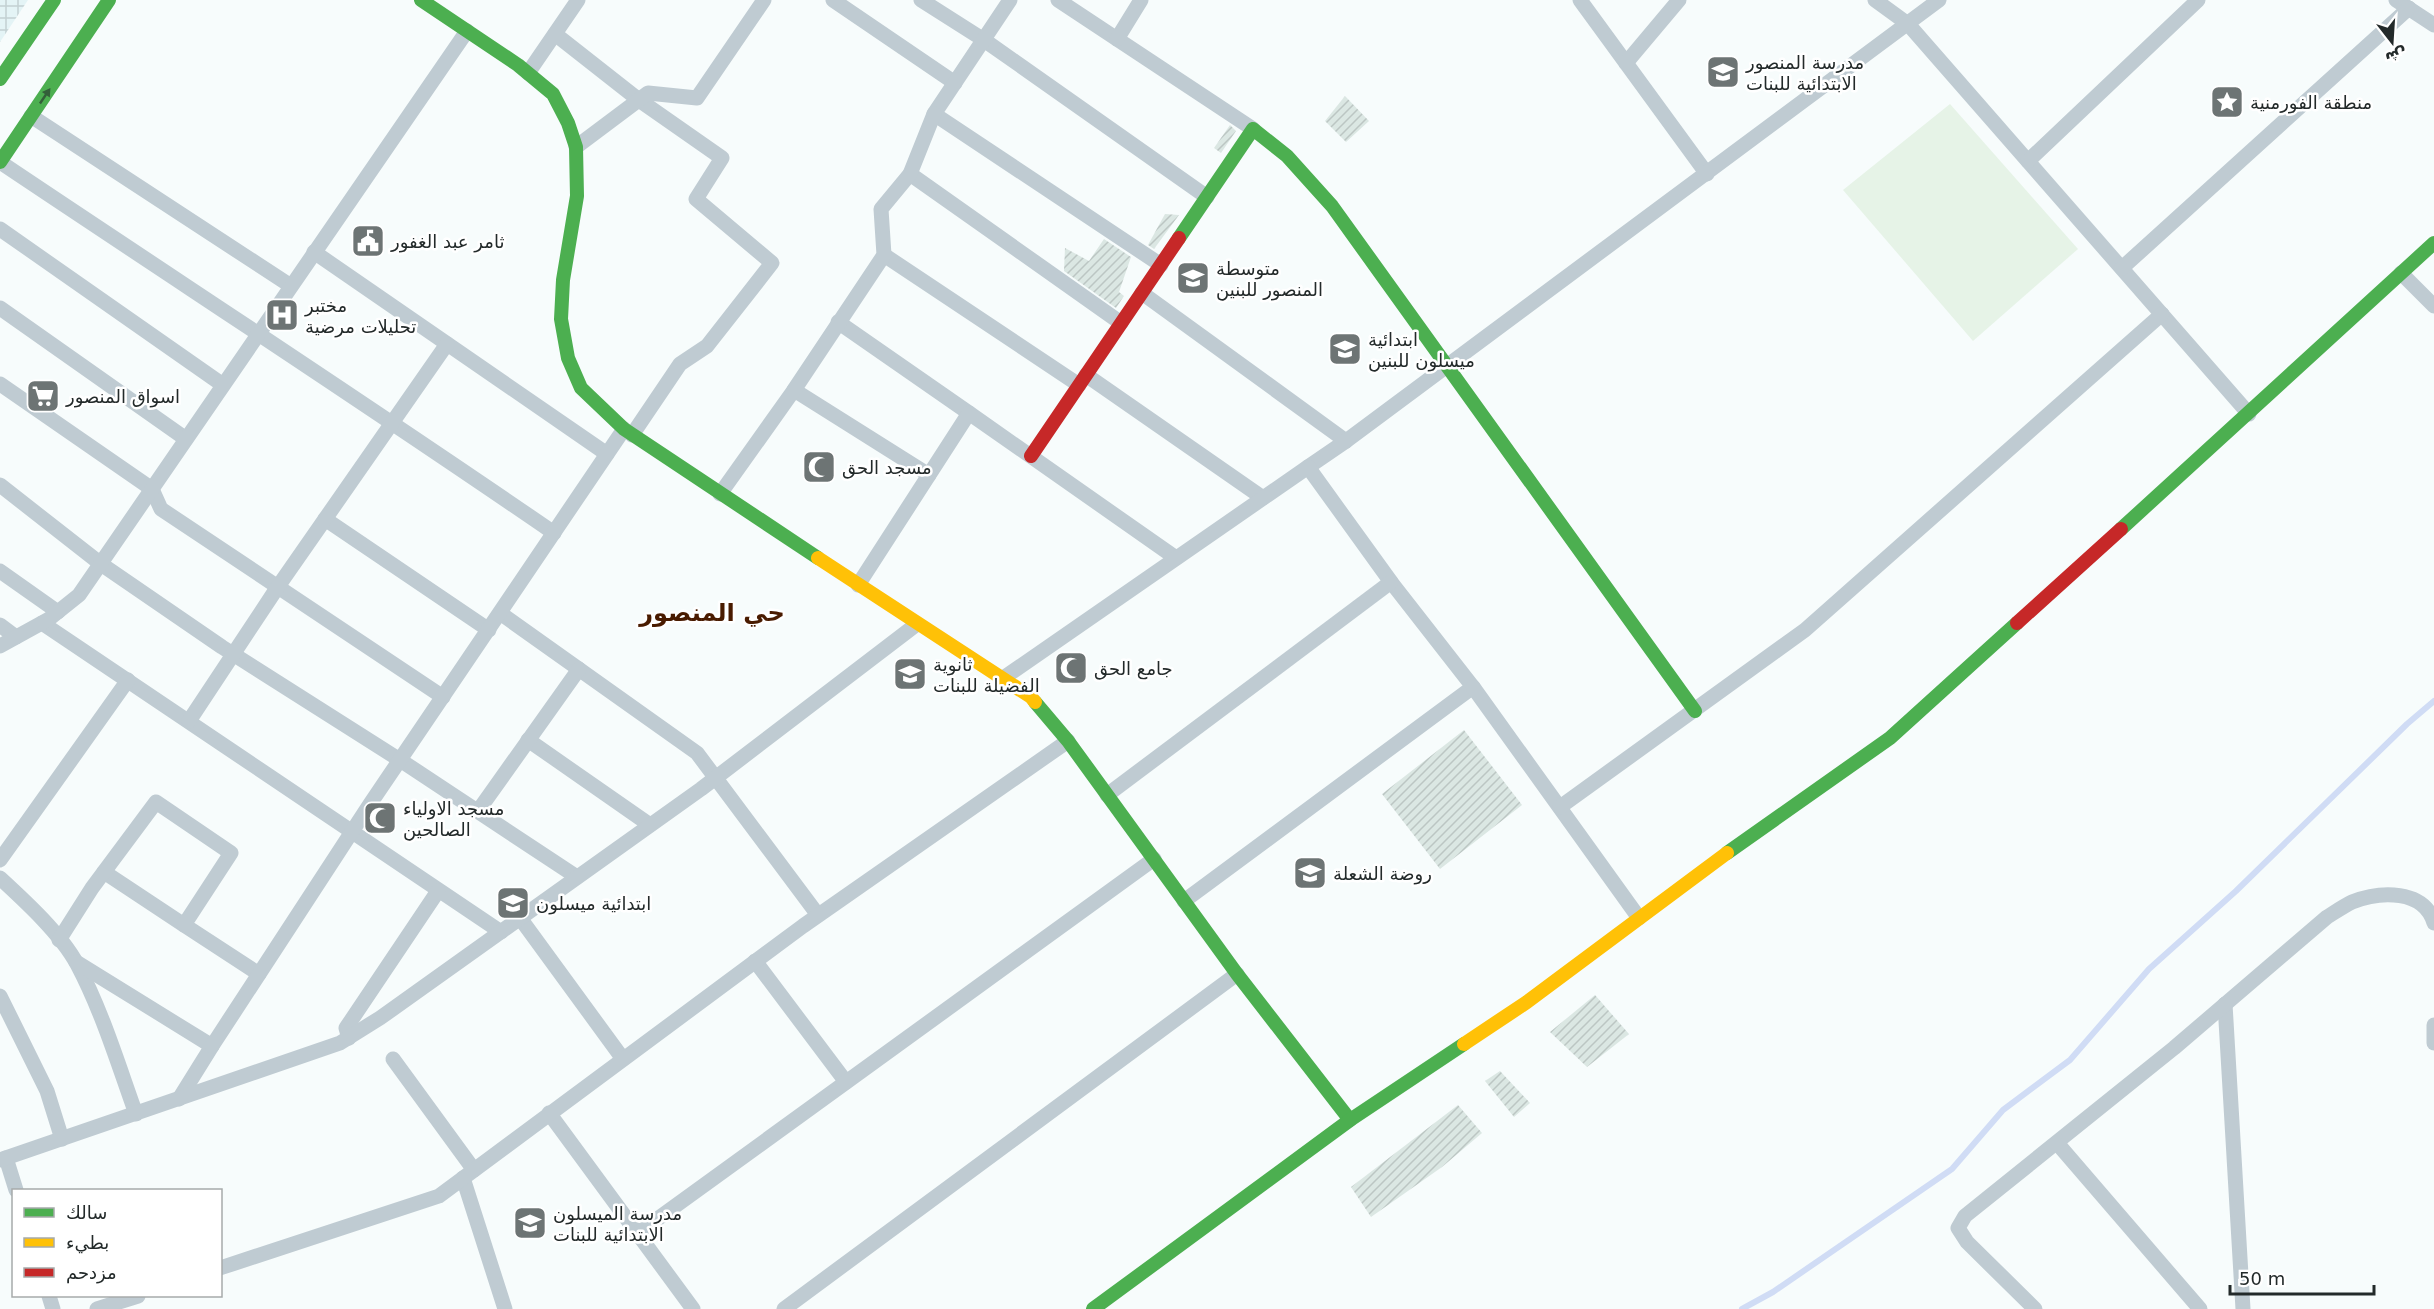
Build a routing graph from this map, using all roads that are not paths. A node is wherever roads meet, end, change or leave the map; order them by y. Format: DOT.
graph roads {
  1 [pos="54,0"];
  2 [pos="110,0"];
  3 [pos="421,0"];
  4 [pos="578,0"];
  5 [pos="764,0"];
  6 [pos="833,0"];
  7 [pos="921,0"];
  8 [pos="1010,0"];
  9 [pos="1058,0"];
  10 [pos="1141,0"];
  11 [pos="1580,0"];
  12 [pos="1679,0"];
  13 [pos="1875,0"];
  14 [pos="1939,0"];
  15 [pos="2198,0"];
  16 [pos="2403,4"];
  17 [pos="1908,24"];
  18 [pos="2434,25"];
  19 [pos="467,31"];
  20 [pos="555,33"];
  21 [pos="1117,39"];
  22 [pos="984,40"];
  23 [pos="1626,63"];
  24 [pos="528,73"];
  25 [pos="0,79"];
  26 [pos="955,83"];
  27 [pos="639,100"];
  28 [pos="934,114"];
  29 [pos="31,116"];
  30 [pos="1253,129"];
  31 [pos="576,147"];
  32 [pos="2028,160"];
  33 [pos="0,162"];
  34 [pos="910,174"];
  35 [pos="1707,174"];
  36 [pos="1207,197"];
  37 [pos="0,229"];
  38 [pos="2434,243"];
  39 [pos="314,252"];
  40 [pos="884,255"];
  41 [pos="1161,265"];
  42 [pos="2122,268"];
  43 [pos="2402,273"];
  44 [pos="291,286"];
  45 [pos="1142,293"];
  46 [pos="2434,306"];
  47 [pos="0,308"];
  48 [pos="2162,314"];
  49 [pos="838,322"];
  50 [pos="1121,323"];
  51 [pos="258,335"];
  52 [pos="447,344"];
  53 [pos="1447,365"];
  54 [pos="1082,380"];
  55 [pos="0,384"];
  56 [pos="223,385"];
  57 [pos="795,390"];
  58 [pos="969,413"];
  59 [pos="2249,414"];
  60 [pos="393,422"];
  61 [pos="628,432"];
  62 [pos="186,439"];
  63 [pos="1346,441"];
  64 [pos="607,454"];
  65 [pos="1031,456"];
  66 [pos="1308,466"];
  67 [pos="929,475"];
  68 [pos="0,485"];
  69 [pos="152,489"];
  70 [pos="720,494"];
  71 [pos="1263,498"];
  72 [pos="325,519"];
  73 [pos="554,534"];
  74 [pos="1176,558"];
  75 [pos="101,564"];
  76 [pos="0,571"];
  77 [pos="1391,582"];
  78 [pos="858,585"];
  79 [pos="277,588"];
  80 [pos="58,612"];
  81 [pos="500,613"];
  82 [pos="42,623"];
  83 [pos="917,624"];
  84 [pos="0,625"];
  85 [pos="489,630"];
  86 [pos="16,637"];
  87 [pos="0,646"];
  88 [pos="234,654"];
  89 [pos="579,669"];
  90 [pos="1002,679"];
  91 [pos="128,680"];
  92 [pos="1473,687"];
  93 [pos="443,697"];
  94 [pos="1695,711"];
  95 [pos="189,721"];
  96 [pos="528,740"];
  97 [pos="1068,741"];
  98 [pos="400,760"];
  99 [pos="716,777"];
  100 [pos="1107,795"];
  101 [pos="1560,807"];
  102 [pos="478,811"];
  103 [pos="650,825"];
  104 [pos="351,833"];
  105 [pos="1154,859"];
  106 [pos="0,860"];
  107 [pos="104,872"];
  108 [pos="577,877"];
  109 [pos="0,878"];
  110 [pos="438,891"];
  111 [pos="1184,901"];
  112 [pos="818,915"];
  113 [pos="520,918"];
  114 [pos="1639,918"];
  115 [pos="2434,922"];
  116 [pos="184,925"];
  117 [pos="501,932"];
  118 [pos="59,940"];
  119 [pos="754,961"];
  120 [pos="76,962"];
  121 [pos="259,974"];
  122 [pos="1237,974"];
  123 [pos="0,996"];
  124 [pos="2226,1004"];
  125 [pos="2434,1025"];
  126 [pos="350,1038"];
  127 [pos="2434,1043"];
  128 [pos="212,1046"];
  129 [pos="393,1059"];
  130 [pos="623,1059"];
  131 [pos="846,1082"];
  132 [pos="179,1099"];
  133 [pos="549,1113"];
  134 [pos="136,1114"];
  135 [pos="1350,1120"];
  136 [pos="62,1139"];
  137 [pos="2056,1143"];
  138 [pos="3,1159"];
  139 [pos="468,1174"];
  140 [pos="15,1189"];
  141 [pos="638,1233"];
  142 [pos="222,1267"];
  143 [pos="135,1297"];
  144 [pos="97,1309"];
  145 [pos="505,1309"];
  146 [pos="693,1309"];
  147 [pos="784,1309"];
  148 [pos="1093,1309"];
  149 [pos="2035,1309"];
  150 [pos="2200,1309"];
  151 [pos="2243,1309"];
  1 -- 25 [label="street"];
  29 -- 2 [label="street, one-way"];
  3 -- 19 [label="street"];
  4 -- 20 [label="street"];
  5 -- 27 [label="street"];
  6 -- 26 [label="street"];
  7 -- 22 [label="street"];
  8 -- 22 [label="street"];
  9 -- 21 [label="street"];
  10 -- 21 [label="street"];
  11 -- 23 [label="street"];
  12 -- 23 [label="street"];
  13 -- 17 [label="street"];
  14 -- 17 [label="street"];
  15 -- 32 [label="street"];
  16 -- 18 [label="street"];
  16 -- 42 [label="street"];
  17 -- 32 [label="street"];
  17 -- 35 [label="street"];
  19 -- 24 [label="street"];
  19 -- 39 [label="street"];
  20 -- 24 [label="street"];
  20 -- 27 [label="street"];
  21 -- 30 [label="street"];
  22 -- 26 [label="street"];
  22 -- 36 [label="street"];
  23 -- 35 [label="street"];
  24 -- 31 [label="street"];
  26 -- 28 [label="street"];
  27 -- 31 [label="street"];
  27 -- 61 [label="street"];
  28 -- 34 [label="street"];
  28 -- 41 [label="street"];
  29 -- 33 [label="street"];
  29 -- 44 [label="street"];
  30 -- 36 [label="street"];
  30 -- 53 [label="street"];
  31 -- 61 [label="street"];
  32 -- 42 [label="street"];
  33 -- 51 [label="street"];
  34 -- 40 [label="street"];
  34 -- 50 [label="street"];
  35 -- 53 [label="street"];
  36 -- 41 [label="street"];
  37 -- 56 [label="street"];
  38 -- 43 [label="street"];
  39 -- 44 [label="street"];
  39 -- 52 [label="street"];
  40 -- 49 [label="street"];
  40 -- 54 [label="street"];
  41 -- 45 [label="street"];
  42 -- 48 [label="street"];
  43 -- 46 [label="street"];
  43 -- 59 [label="street"];
  44 -- 51 [label="street"];
  45 -- 50 [label="street"];
  45 -- 63 [label="street"];
  47 -- 62 [label="street"];
  48 -- 59 [label="street"];
  48 -- 94 [label="street"];
  49 -- 57 [label="street"];
  49 -- 58 [label="street"];
  50 -- 54 [label="street"];
  51 -- 56 [label="street"];
  51 -- 60 [label="street"];
  52 -- 60 [label="street"];
  52 -- 64 [label="street"];
  53 -- 63 [label="street"];
  53 -- 94 [label="street"];
  54 -- 65 [label="street"];
  54 -- 71 [label="street"];
  55 -- 69 [label="street"];
  56 -- 62 [label="street"];
  57 -- 67 [label="street"];
  57 -- 70 [label="street"];
  58 -- 65 [label="street"];
  58 -- 67 [label="street"];
  59 -- 114 [label="street"];
  60 -- 72 [label="street"];
  60 -- 73 [label="street"];
  61 -- 64 [label="street"];
  61 -- 70 [label="street"];
  62 -- 69 [label="street"];
  63 -- 66 [label="street"];
  64 -- 73 [label="street"];
  65 -- 74 [label="street"];
  66 -- 71 [label="street"];
  66 -- 77 [label="street"];
  67 -- 78 [label="street"];
  68 -- 75 [label="street"];
  69 -- 75 [label="street"];
  69 -- 79 [label="street"];
  70 -- 78 [label="street"];
  71 -- 74 [label="street"];
  72 -- 79 [label="street"];
  72 -- 85 [label="street"];
  73 -- 81 [label="street"];
  74 -- 90 [label="street"];
  75 -- 80 [label="street"];
  75 -- 88 [label="street"];
  76 -- 80 [label="street"];
  77 -- 92 [label="street"];
  77 -- 100 [label="street"];
  78 -- 83 [label="street"];
  79 -- 88 [label="street"];
  79 -- 93 [label="street"];
  80 -- 82 [label="street"];
  81 -- 85 [label="street"];
  81 -- 89 [label="street"];
  82 -- 86 [label="street"];
  82 -- 91 [label="street"];
  83 -- 90 [label="street"];
  83 -- 99 [label="street"];
  84 -- 86 [label="street"];
  85 -- 93 [label="street"];
  86 -- 87 [label="street"];
  88 -- 95 [label="street"];
  88 -- 98 [label="street"];
  89 -- 96 [label="street"];
  89 -- 99 [label="street"];
  90 -- 97 [label="street"];
  91 -- 95 [label="street"];
  91 -- 106 [label="street"];
  92 -- 101 [label="street"];
  92 -- 111 [label="street"];
  93 -- 98 [label="street"];
  94 -- 101 [label="street"];
  95 -- 104 [label="street"];
  96 -- 102 [label="street"];
  96 -- 103 [label="street"];
  97 -- 100 [label="street"];
  97 -- 112 [label="street"];
  98 -- 102 [label="street"];
  98 -- 104 [label="street"];
  99 -- 103 [label="street"];
  99 -- 112 [label="street"];
  100 -- 105 [label="street"];
  101 -- 114 [label="street"];
  102 -- 108 [label="street"];
  103 -- 108 [label="street"];
  104 -- 110 [label="street"];
  104 -- 121 [label="street"];
  105 -- 111 [label="street"];
  105 -- 131 [label="street"];
  107 -- 116 [label="street"];
  107 -- 116 [label="street"];
  107 -- 118 [label="street"];
  108 -- 113 [label="street"];
  109 -- 118 [label="street"];
  110 -- 117 [label="street"];
  110 -- 126 [label="street"];
  111 -- 122 [label="street"];
  112 -- 119 [label="street"];
  113 -- 117 [label="street"];
  113 -- 130 [label="street"];
  114 -- 135 [label="street"];
  115 -- 124 [label="street"];
  116 -- 121 [label="street"];
  117 -- 126 [label="street"];
  118 -- 120 [label="street"];
  119 -- 130 [label="street"];
  119 -- 131 [label="street"];
  120 -- 128 [label="street"];
  120 -- 134 [label="street"];
  121 -- 128 [label="street"];
  122 -- 135 [label="street"];
  122 -- 147 [label="street"];
  123 -- 136 [label="street"];
  124 -- 137 [label="street"];
  124 -- 151 [label="street"];
  125 -- 127 [label="street"];
  126 -- 132 [label="street"];
  128 -- 132 [label="street"];
  129 -- 139 [label="street"];
  130 -- 133 [label="street"];
  131 -- 141 [label="street"];
  132 -- 134 [label="street"];
  133 -- 139 [label="street"];
  133 -- 141 [label="street"];
  134 -- 136 [label="street"];
  135 -- 148 [label="street"];
  136 -- 138 [label="street"];
  137 -- 149 [label="street"];
  137 -- 150 [label="street"];
  138 -- 140 [label="street"];
  139 -- 142 [label="street"];
  139 -- 145 [label="street"];
  141 -- 146 [label="street"];
  143 -- 144 [label="street"];
}
